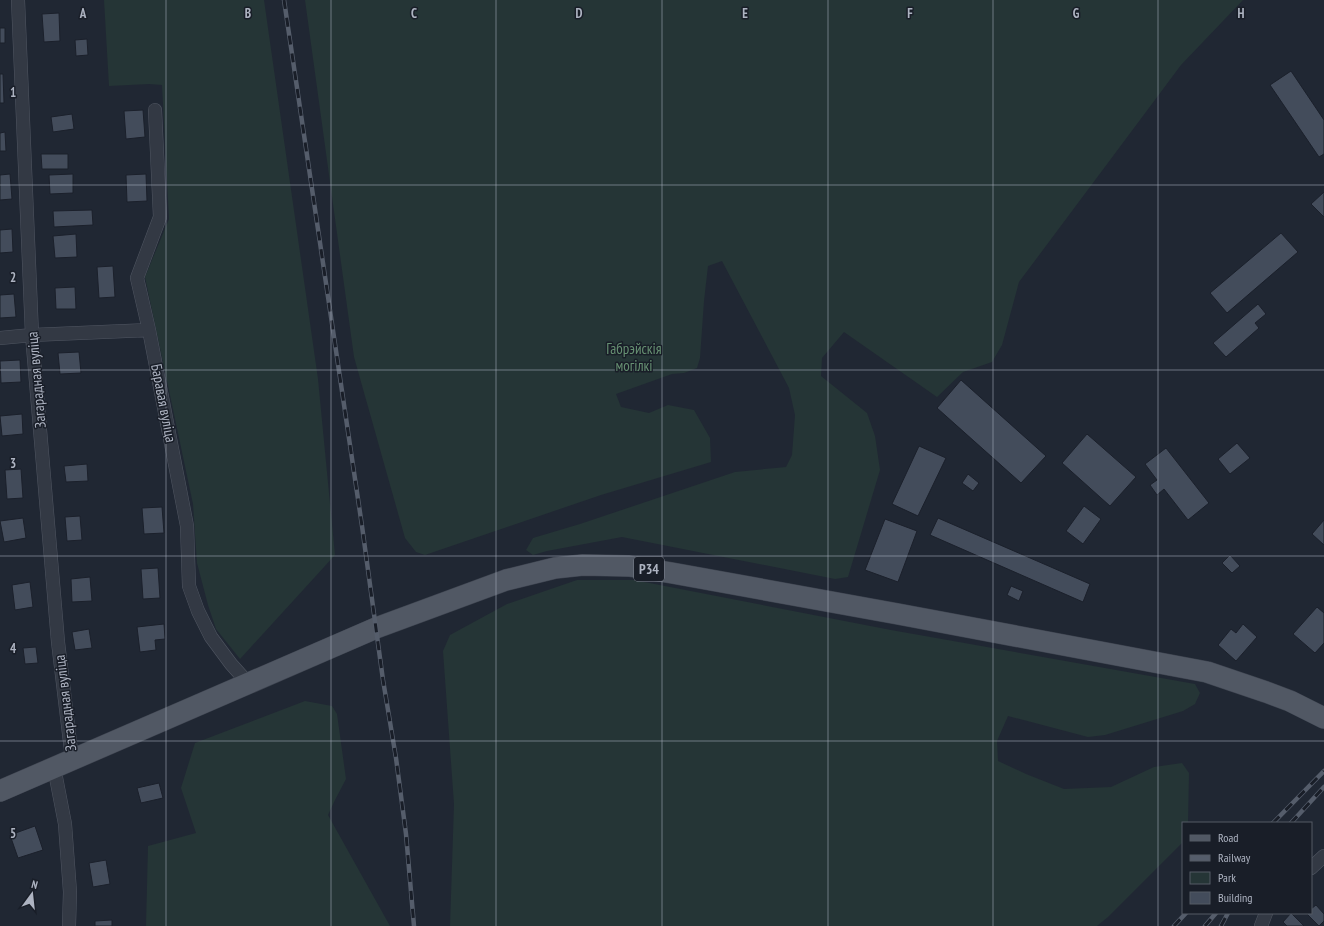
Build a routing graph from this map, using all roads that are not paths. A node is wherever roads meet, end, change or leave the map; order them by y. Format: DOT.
graph roads {
  1 [pos="18,0"];
  2 [pos="155,110"];
  3 [pos="149,330"];
  4 [pos="32,335"];
  5 [pos="0,338"];
  6 [pos="248,683"];
  7 [pos="1324,718"];
  8 [pos="63,763"];
  9 [pos="0,790"];
  10 [pos="1324,856"];
  11 [pos="1312,867"];
  12 [pos="1266,914"];
  13 [pos="69,926"];
  14 [pos="1261,926"];
  1 -- 4 [label="street, Загарадная вуліца"];
  2 -- 3 [label="street, Баравая вуліца"];
  3 -- 4 [label="street"];
  3 -- 6 [label="street, Баравая вуліца"];
  4 -- 5 [label="street"];
  4 -- 8 [label="street, Загарадная вуліца"];
  6 -- 7 [label="main road, Р34"];
  6 -- 8 [label="main road, Р34"];
  8 -- 9 [label="main road, Р34"];
  8 -- 13 [label="street, Загарадная вуліца"];
  10 -- 11 [label="street"];
  12 -- 14 [label="street"];
}
